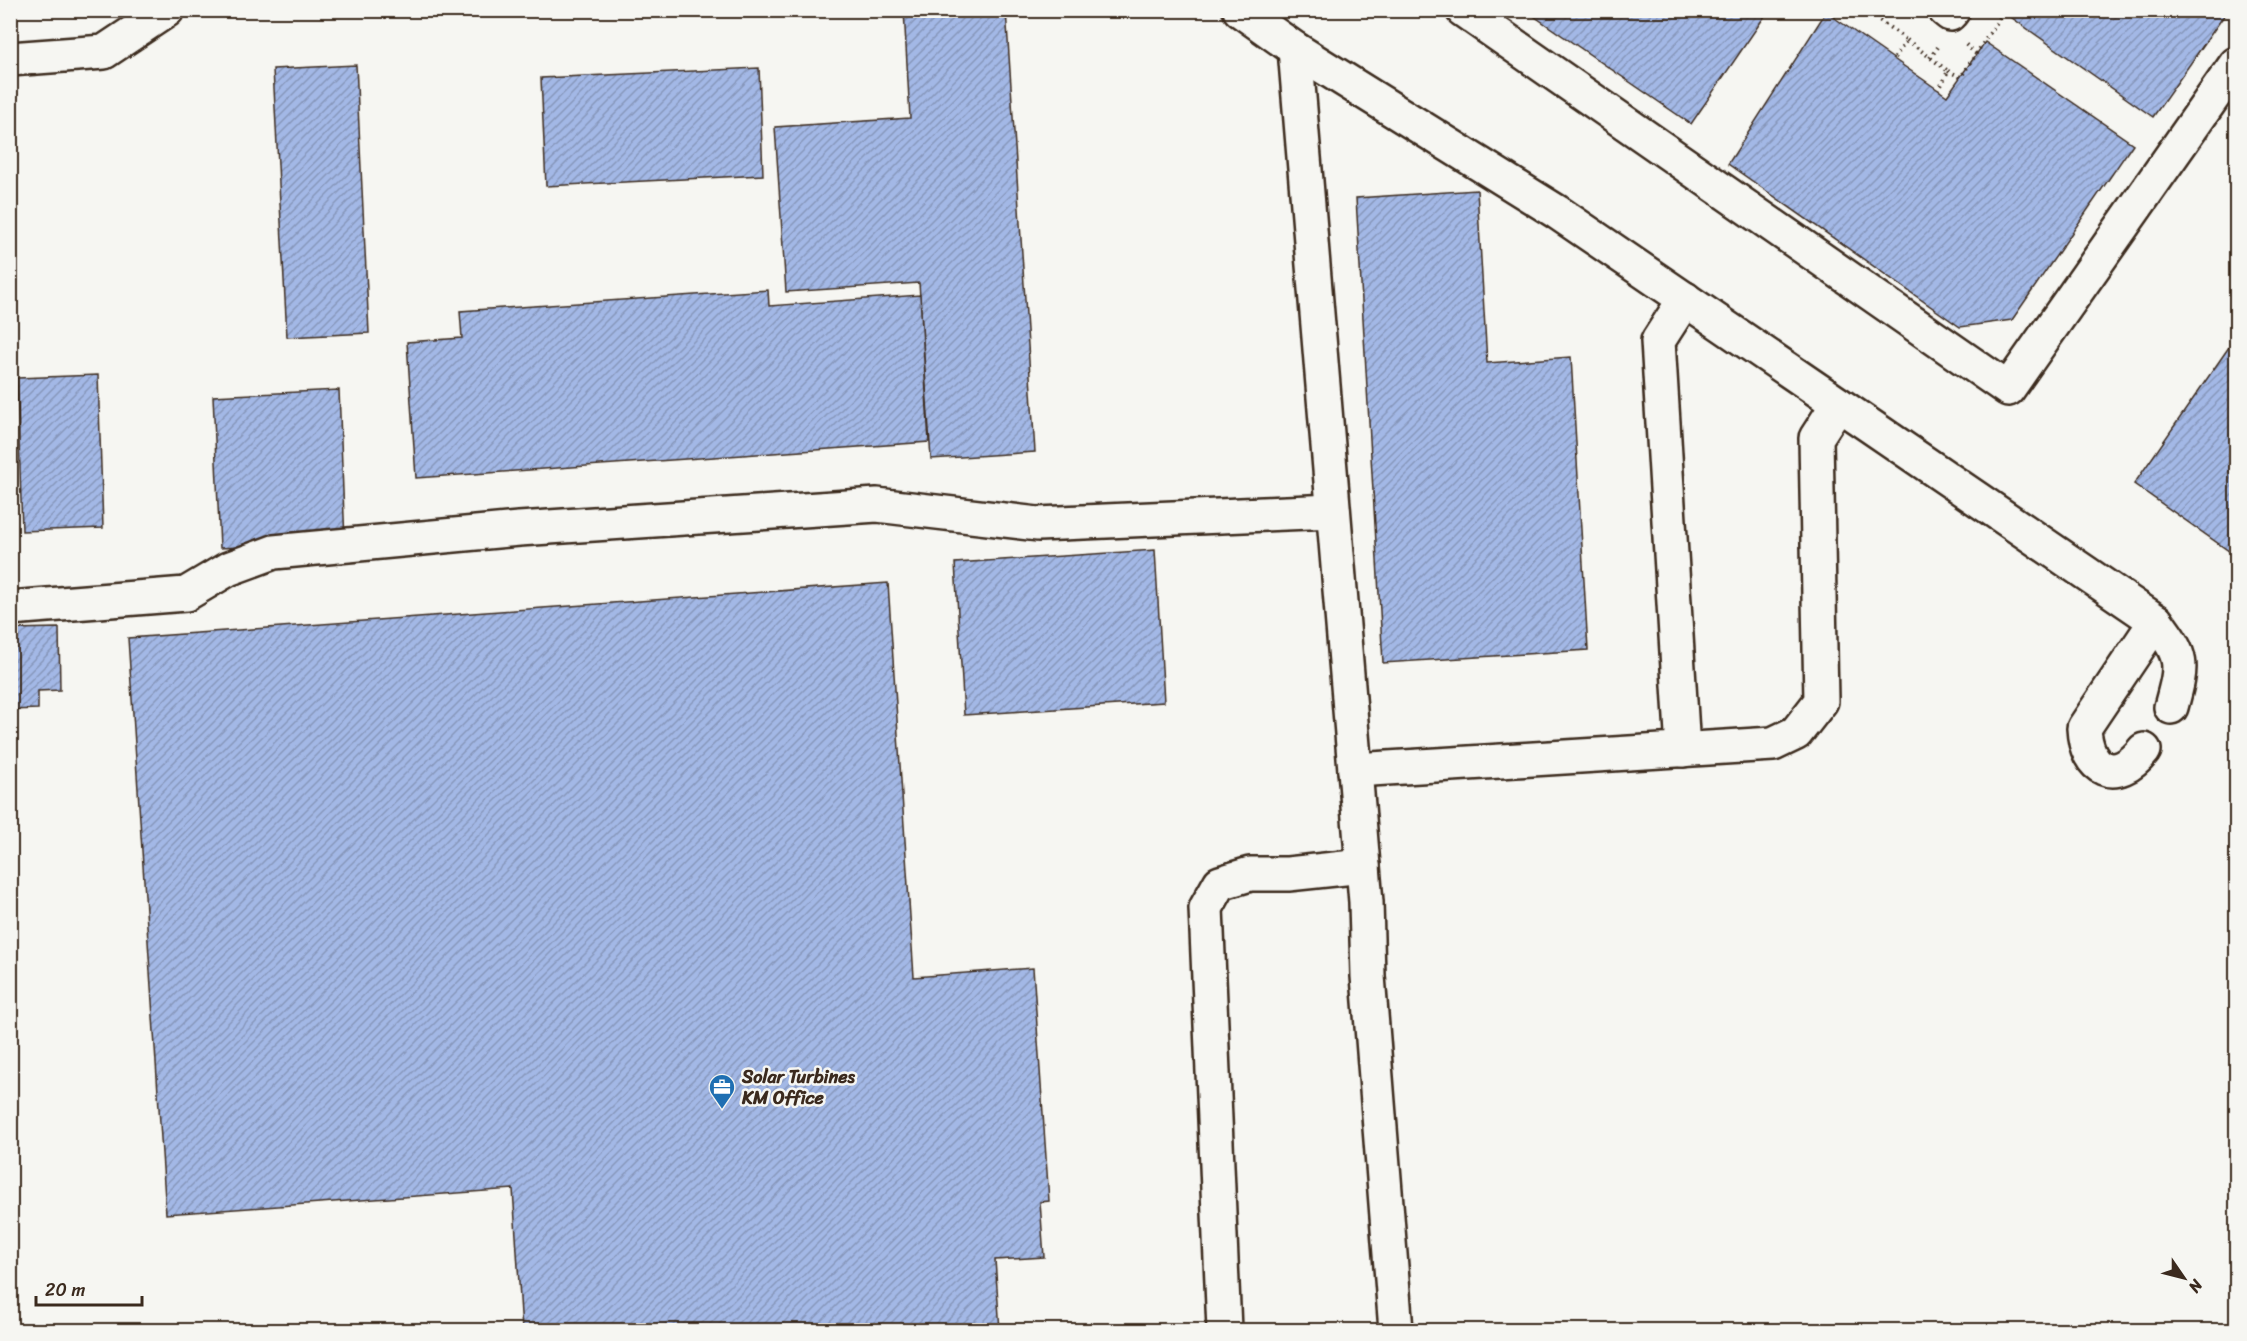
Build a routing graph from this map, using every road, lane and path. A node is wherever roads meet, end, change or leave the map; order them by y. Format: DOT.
graph roads {
  1 [pos="167,10"];
  2 [pos="1240,10"];
  3 [pos="1463,10"];
  4 [pos="1865,10"];
  5 [pos="1944,10"];
  6 [pos="1953,10"];
  7 [pos="2005,10"];
  8 [pos="1907,40"];
  9 [pos="1295,49"];
  10 [pos="1976,54"];
  11 [pos="10,59"];
  12 [pos="1894,59"];
  13 [pos="2236,64"];
  14 [pos="1948,71"];
  15 [pos="1961,77"];
  16 [pos="1938,90"];
  17 [pos="1685,299"];
  18 [pos="1838,404"];
  19 [pos="1333,511"];
  20 [pos="10,608"];
  21 [pos="2156,621"];
  22 [pos="2171,707"];
  23 [pos="1683,750"];
  24 [pos="2144,750"];
  25 [pos="1355,770"];
  26 [pos="1363,866"];
  27 [pos="1224,1330"];
  28 [pos="1395,1330"];
  1 -- 11 [label="lane"];
  2 -- 9 [label="lane"];
  3 -- 13 [label="lane"];
  4 -- 8 [label="path"];
  5 -- 6 [label="lane"];
  7 -- 10 [label="path"];
  8 -- 12 [label="path"];
  8 -- 14 [label="path"];
  9 -- 17 [label="lane"];
  9 -- 19 [label="lane"];
  14 -- 15 [label="path"];
  14 -- 16 [label="path"];
  17 -- 18 [label="lane"];
  17 -- 23 [label="lane"];
  18 -- 21 [label="lane"];
  18 -- 23 [label="lane"];
  19 -- 20 [label="lane"];
  19 -- 25 [label="lane"];
  21 -- 22 [label="lane"];
  21 -- 24 [label="lane"];
  23 -- 25 [label="lane"];
  25 -- 26 [label="lane"];
  26 -- 27 [label="lane"];
  26 -- 28 [label="lane"];
}
